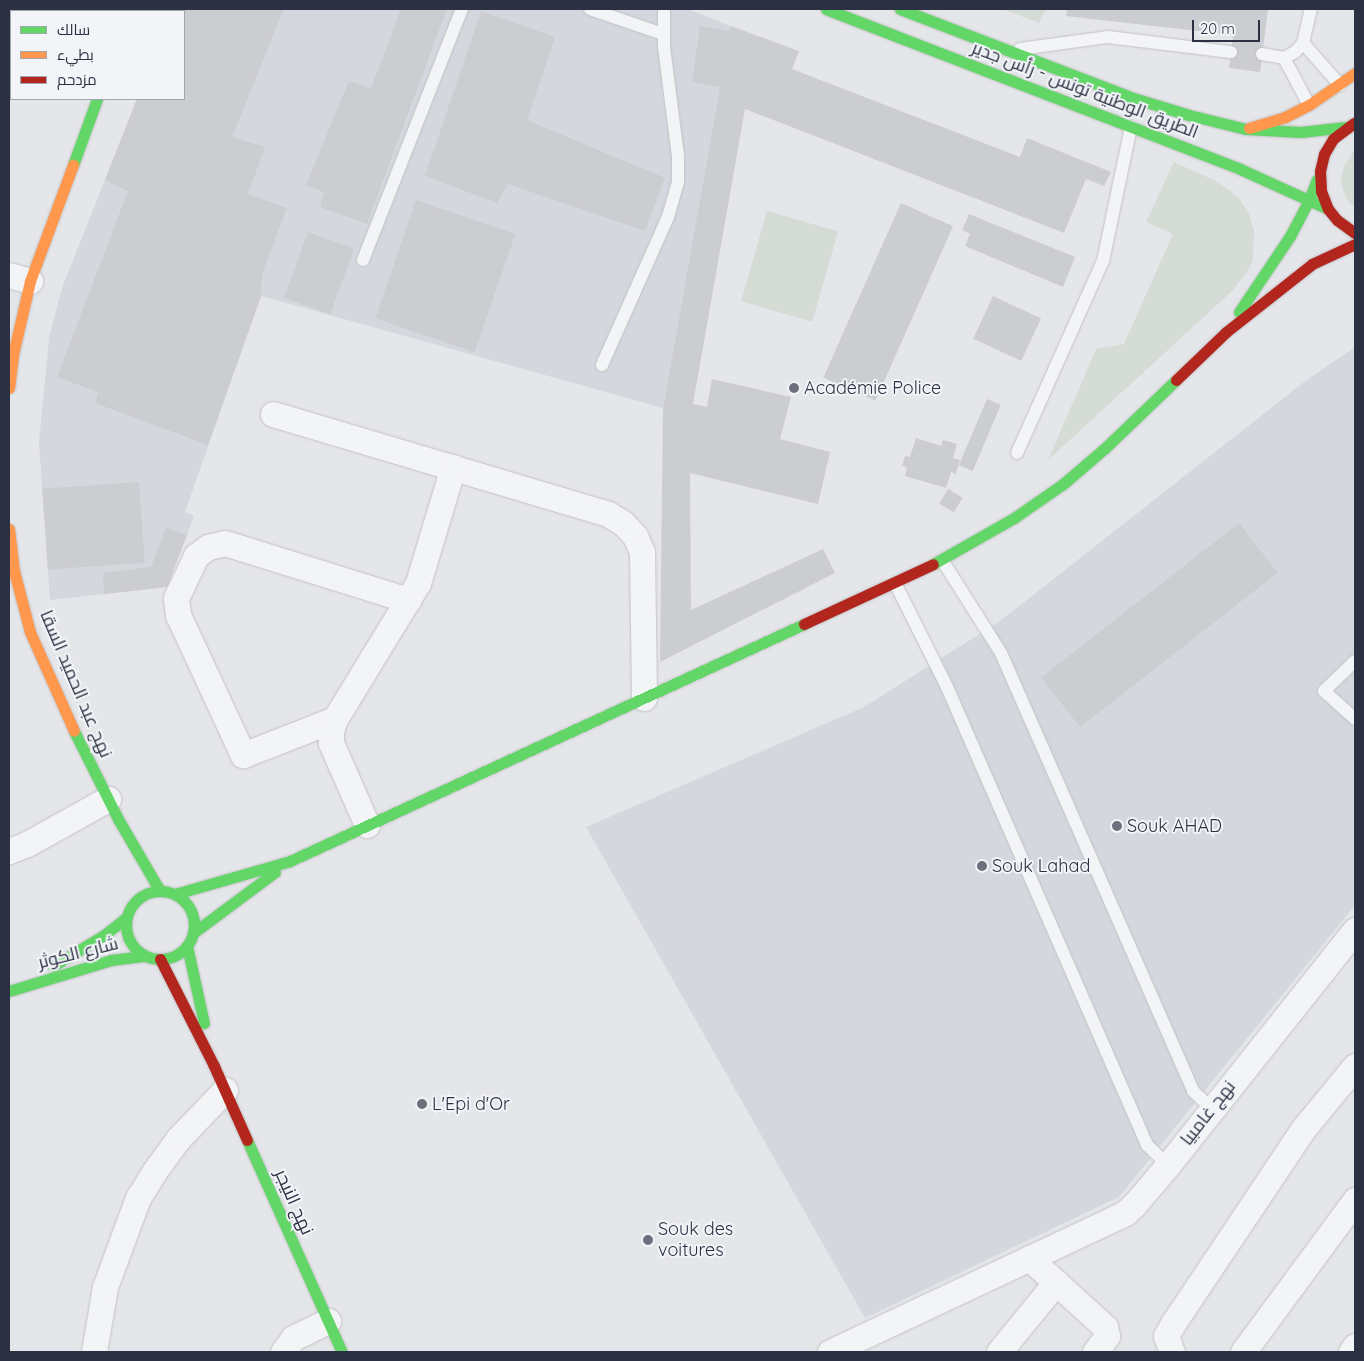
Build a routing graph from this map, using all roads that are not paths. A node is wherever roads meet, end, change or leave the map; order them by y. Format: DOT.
graph roads {
  1 [pos="462,9"];
  2 [pos="590,9"];
  3 [pos="664,9"];
  4 [pos="826,9"];
  5 [pos="900,9"];
  6 [pos="1311,9"];
  7 [pos="663,34"];
  8 [pos="1303,43"];
  9 [pos="1007,50"];
  10 [pos="1230,52"];
  11 [pos="1262,54"];
  12 [pos="1284,58"];
  13 [pos="1355,74"];
  14 [pos="1340,85"];
  15 [pos="97,100"];
  16 [pos="1310,105"];
  17 [pos="1351,124"];
  18 [pos="1131,126"];
  19 [pos="1246,129"];
  20 [pos="1320,171"];
  21 [pos="1309,200"];
  22 [pos="1328,209"];
  23 [pos="1355,233"];
  24 [pos="1355,244"];
  25 [pos="363,260"];
  26 [pos="19,278"];
  27 [pos="1226,332"];
  28 [pos="602,365"];
  29 [pos="9,388"];
  30 [pos="273,414"];
  31 [pos="1017,453"];
  32 [pos="453,467"];
  33 [pos="9,530"];
  34 [pos="942,560"];
  35 [pos="12,572"];
  36 [pos="895,583"];
  37 [pos="408,600"];
  38 [pos="1355,661"];
  39 [pos="644,698"];
  40 [pos="335,719"];
  41 [pos="1355,719"];
  42 [pos="113,809"];
  43 [pos="367,825"];
  44 [pos="126,854"];
  45 [pos="9,855"];
  46 [pos="290,861"];
  47 [pos="131,887"];
  48 [pos="160,891"];
  49 [pos="175,894"];
  50 [pos="133,904"];
  51 [pos="127,917"];
  52 [pos="1355,930"];
  53 [pos="193,933"];
  54 [pos="187,946"];
  55 [pos="145,956"];
  56 [pos="160,959"];
  57 [pos="21,986"];
  58 [pos="9,992"];
  59 [pos="214,1066"];
  60 [pos="1355,1066"];
  61 [pos="225,1090"];
  62 [pos="1211,1108"];
  63 [pos="1168,1165"];
  64 [pos="1355,1200"];
  65 [pos="1029,1258"];
  66 [pos="1056,1282"];
  67 [pos="328,1321"];
  68 [pos="94,1352"];
  69 [pos="283,1352"];
  70 [pos="342,1352"];
  71 [pos="830,1352"];
  72 [pos="999,1352"];
  73 [pos="1095,1352"];
  74 [pos="1172,1352"];
  75 [pos="1243,1352"];
  1 -- 25 [label="lane"];
  2 -- 7 [label="lane"];
  3 -- 7 [label="lane"];
  4 -- 18 [label="main road, الطريق الوطنية تونس - رأس جدير"];
  5 -- 9 [label="main road, الطريق الوطنية تونس - رأس جدير"];
  6 -- 8 [label="lane"];
  7 -- 28 [label="lane"];
  8 -- 12 [label="lane"];
  8 -- 14 [label="lane"];
  9 -- 10 [label="lane"];
  9 -- 19 [label="main road, الطريق الوطنية تونس - رأس جدير"];
  11 -- 12 [label="lane"];
  12 -- 16 [label="lane"];
  13 -- 14 [label="main road"];
  14 -- 16 [label="main road"];
  15 -- 26 [label="main road"];
  16 -- 19 [label="main road"];
  17 -- 19 [label="main road, الطريق الوطنية تونس - رأس جدير"];
  17 -- 20 [label="main road"];
  18 -- 21 [label="main road, الطريق الوطنية تونس - رأس جدير"];
  18 -- 31 [label="lane"];
  20 -- 21 [label="main road"];
  20 -- 22 [label="main road"];
  21 -- 22 [label="main road, الطريق الوطنية تونس - رأس جدير"];
  21 -- 27 [label="main road"];
  22 -- 23 [label="main road"];
  24 -- 27 [label="main road"];
  26 -- 29 [label="main road"];
  27 -- 34 [label="main road"];
  30 -- 32 [label="street"];
  32 -- 37 [label="street"];
  32 -- 39 [label="street"];
  33 -- 35 [label="main road, نهج عبد الحميد السقا"];
  34 -- 36 [label="main road"];
  34 -- 62 [label="lane"];
  35 -- 42 [label="main road, نهج عبد الحميد السقا"];
  36 -- 39 [label="main road"];
  36 -- 63 [label="lane"];
  37 -- 40 [label="street"];
  37 -- 40 [label="street"];
  38 -- 41 [label="lane"];
  39 -- 43 [label="main road"];
  40 -- 43 [label="street"];
  42 -- 44 [label="main road, نهج عبد الحميد السقا"];
  42 -- 45 [label="street"];
  42 -- 48 [label="main road, نهج عبد الحميد السقا"];
  43 -- 46 [label="main road"];
  46 -- 49 [label="main road"];
  46 -- 53 [label="main road"];
  47 -- 50 [label="main road"];
  48 -- 49 [label="main road"];
  48 -- 50 [label="main road"];
  49 -- 53 [label="main road"];
  50 -- 51 [label="main road"];
  51 -- 55 [label="main road"];
  51 -- 57 [label="main road, شارع الكوثر"];
  52 -- 62 [label="street, نهج غامبيا"];
  53 -- 54 [label="main road"];
  54 -- 56 [label="main road"];
  54 -- 59 [label="main road"];
  55 -- 56 [label="main road"];
  55 -- 57 [label="main road, شارع الكوثر"];
  56 -- 59 [label="main road"];
  57 -- 58 [label="main road, شارع الكوثر"];
  59 -- 61 [label="main road, نهج النيجر"];
  60 -- 74 [label="street"];
  61 -- 67 [label="main road, نهج النيجر"];
  61 -- 68 [label="street"];
  62 -- 63 [label="street, نهج غامبيا"];
  63 -- 65 [label="street, نهج غامبيا"];
  64 -- 75 [label="street"];
  65 -- 66 [label="street"];
  65 -- 71 [label="street, نهج غامبيا"];
  66 -- 72 [label="street"];
  66 -- 73 [label="street"];
  67 -- 69 [label="street"];
  67 -- 70 [label="main road, نهج النيجر"];
}
